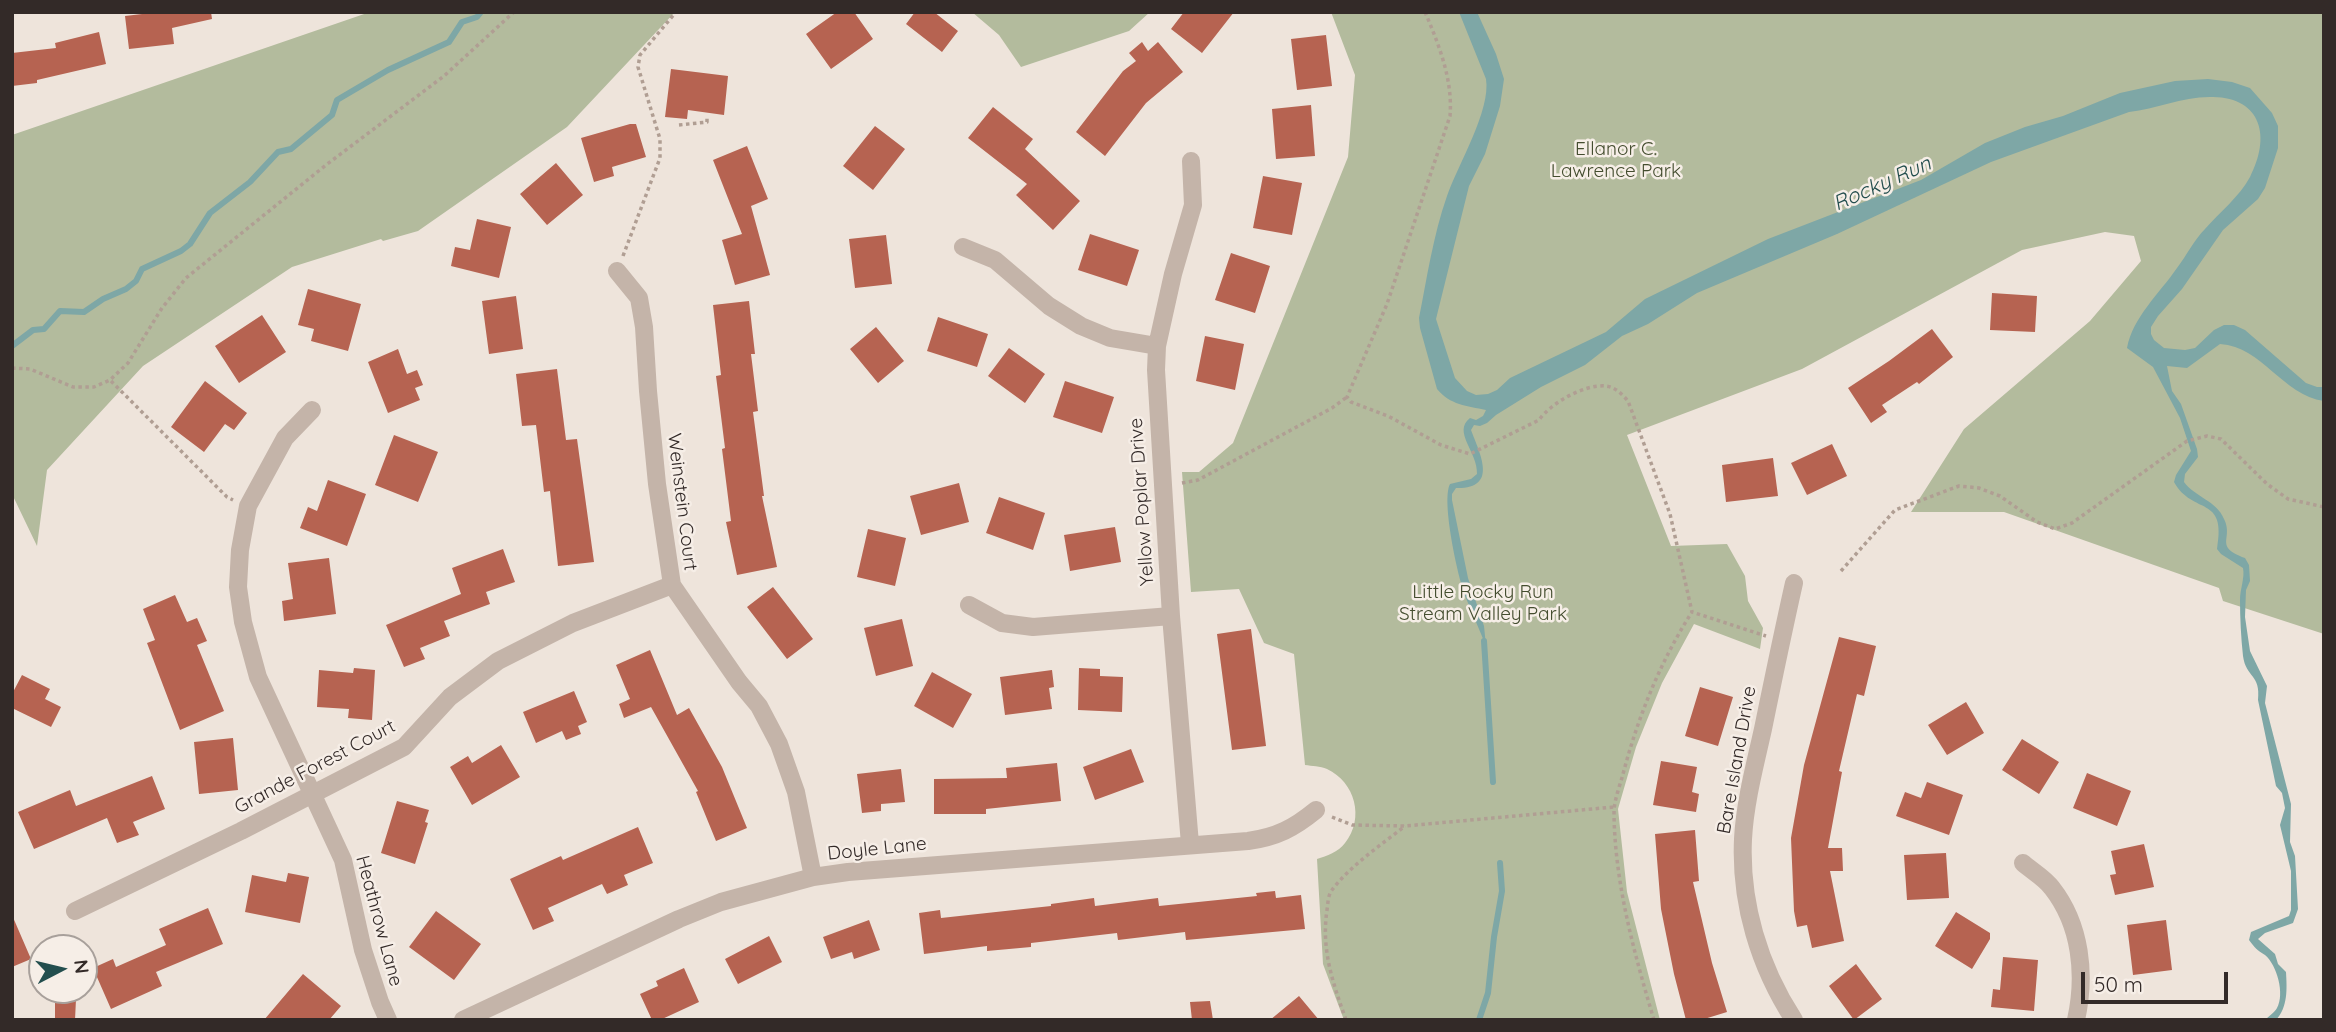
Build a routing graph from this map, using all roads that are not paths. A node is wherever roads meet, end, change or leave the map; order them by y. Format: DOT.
graph roads {
  1 [pos="1191,160"];
  2 [pos="963,247"];
  3 [pos="617,271"];
  4 [pos="1157,346"];
  5 [pos="312,410"];
  6 [pos="1794,583"];
  7 [pos="672,585"];
  8 [pos="969,605"];
  9 [pos="1171,615"];
  10 [pos="312,796"];
  11 [pos="1316,810"];
  12 [pos="1190,844"];
  13 [pos="2023,863"];
  14 [pos="813,877"];
  15 [pos="75,911"];
  16 [pos="388,1020"];
  17 [pos="463,1020"];
  18 [pos="1794,1020"];
  19 [pos="2076,1020"];
  1 -- 4 [label="street, Yellow Poplar Drive"];
  2 -- 4 [label="street"];
  3 -- 7 [label="street, Weinstein Court"];
  4 -- 9 [label="street, Yellow Poplar Drive"];
  5 -- 10 [label="street, Heathrow Lane"];
  6 -- 18 [label="street, Bare Island Drive"];
  7 -- 10 [label="street, Grande Forest Court"];
  7 -- 14 [label="street, Weinstein Court"];
  8 -- 9 [label="street"];
  9 -- 12 [label="street, Yellow Poplar Drive"];
  10 -- 15 [label="street, Grande Forest Court"];
  10 -- 16 [label="street, Heathrow Lane"];
  11 -- 12 [label="street, Doyle Lane"];
  12 -- 14 [label="street, Doyle Lane"];
  13 -- 19 [label="street"];
  14 -- 17 [label="street, Doyle Lane"];
}
